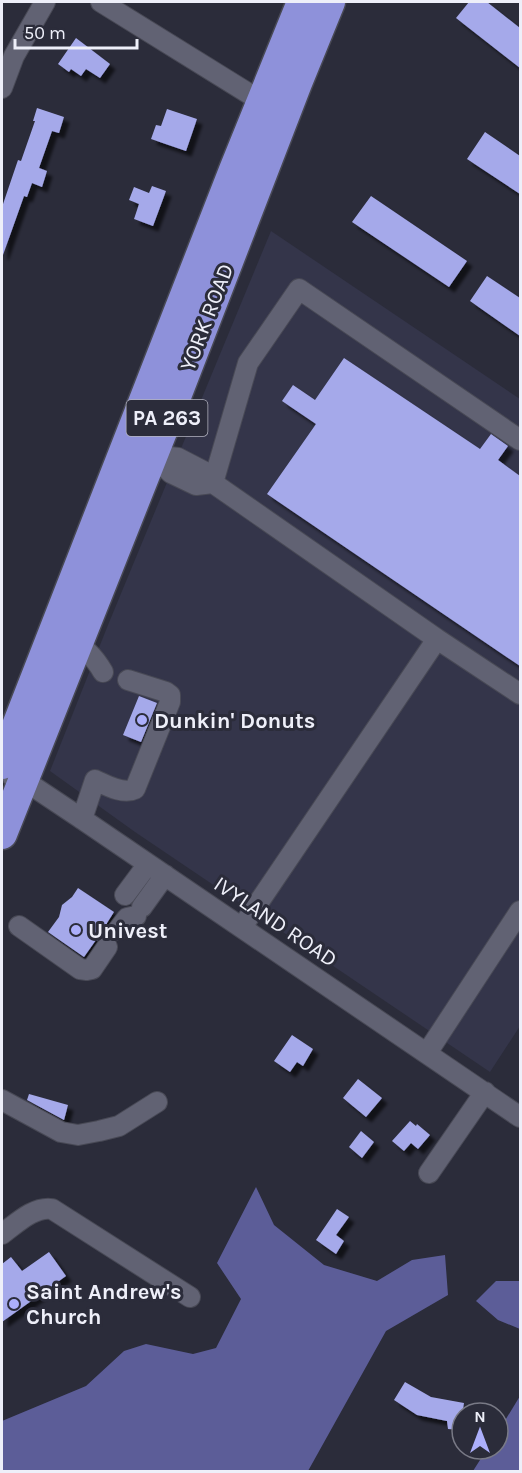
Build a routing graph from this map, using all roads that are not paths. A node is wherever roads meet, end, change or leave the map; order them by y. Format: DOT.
graph roads {
  1 [pos="45,2"];
  2 [pos="101,2"];
  3 [pos="302,2"];
  4 [pos="330,2"];
  5 [pos="2,88"];
  6 [pos="273,109"];
  7 [pos="520,441"];
  8 [pos="140,450"];
  9 [pos="213,483"];
  10 [pos="64,639"];
  11 [pos="437,639"];
  12 [pos="104,672"];
  13 [pos="128,680"];
  14 [pos="520,694"];
  15 [pos="8,772"];
  16 [pos="81,819"];
  17 [pos="2,834"];
  18 [pos="148,864"];
  19 [pos="165,875"];
  20 [pos="125,895"];
  21 [pos="520,911"];
  22 [pos="19,926"];
  23 [pos="242,927"];
  24 [pos="118,930"];
  25 [pos="107,947"];
  26 [pos="427,1053"];
  27 [pos="485,1092"];
  28 [pos="2,1100"];
  29 [pos="157,1102"];
  30 [pos="520,1117"];
  31 [pos="429,1173"];
  32 [pos="2,1234"];
  33 [pos="190,1297"];
  1 -- 5 [label="street"];
  2 -- 6 [label="street"];
  3 -- 6 [label="highway, YORK ROAD / PA 263"];
  4 -- 6 [label="highway, YORK ROAD / PA 263"];
  6 -- 8 [label="highway, YORK ROAD / PA 263"];
  7 -- 9 [label="street"];
  8 -- 9 [label="street"];
  8 -- 10 [label="highway, YORK ROAD / PA 263"];
  9 -- 11 [label="street"];
  10 -- 12 [label="street"];
  10 -- 15 [label="highway, YORK ROAD / PA 263"];
  11 -- 14 [label="street"];
  11 -- 23 [label="street"];
  13 -- 16 [label="street"];
  15 -- 16 [label="street, IVYLAND ROAD"];
  15 -- 17 [label="highway, YORK ROAD / PA 263"];
  16 -- 18 [label="street, IVYLAND ROAD"];
  18 -- 19 [label="street, IVYLAND ROAD"];
  18 -- 20 [label="street"];
  19 -- 23 [label="street, IVYLAND ROAD"];
  19 -- 24 [label="street"];
  21 -- 26 [label="street"];
  22 -- 25 [label="street"];
  23 -- 26 [label="street, IVYLAND ROAD"];
  26 -- 27 [label="street, IVYLAND ROAD"];
  27 -- 30 [label="street, IVYLAND ROAD"];
  27 -- 31 [label="street"];
  28 -- 29 [label="street"];
  32 -- 33 [label="street"];
}
